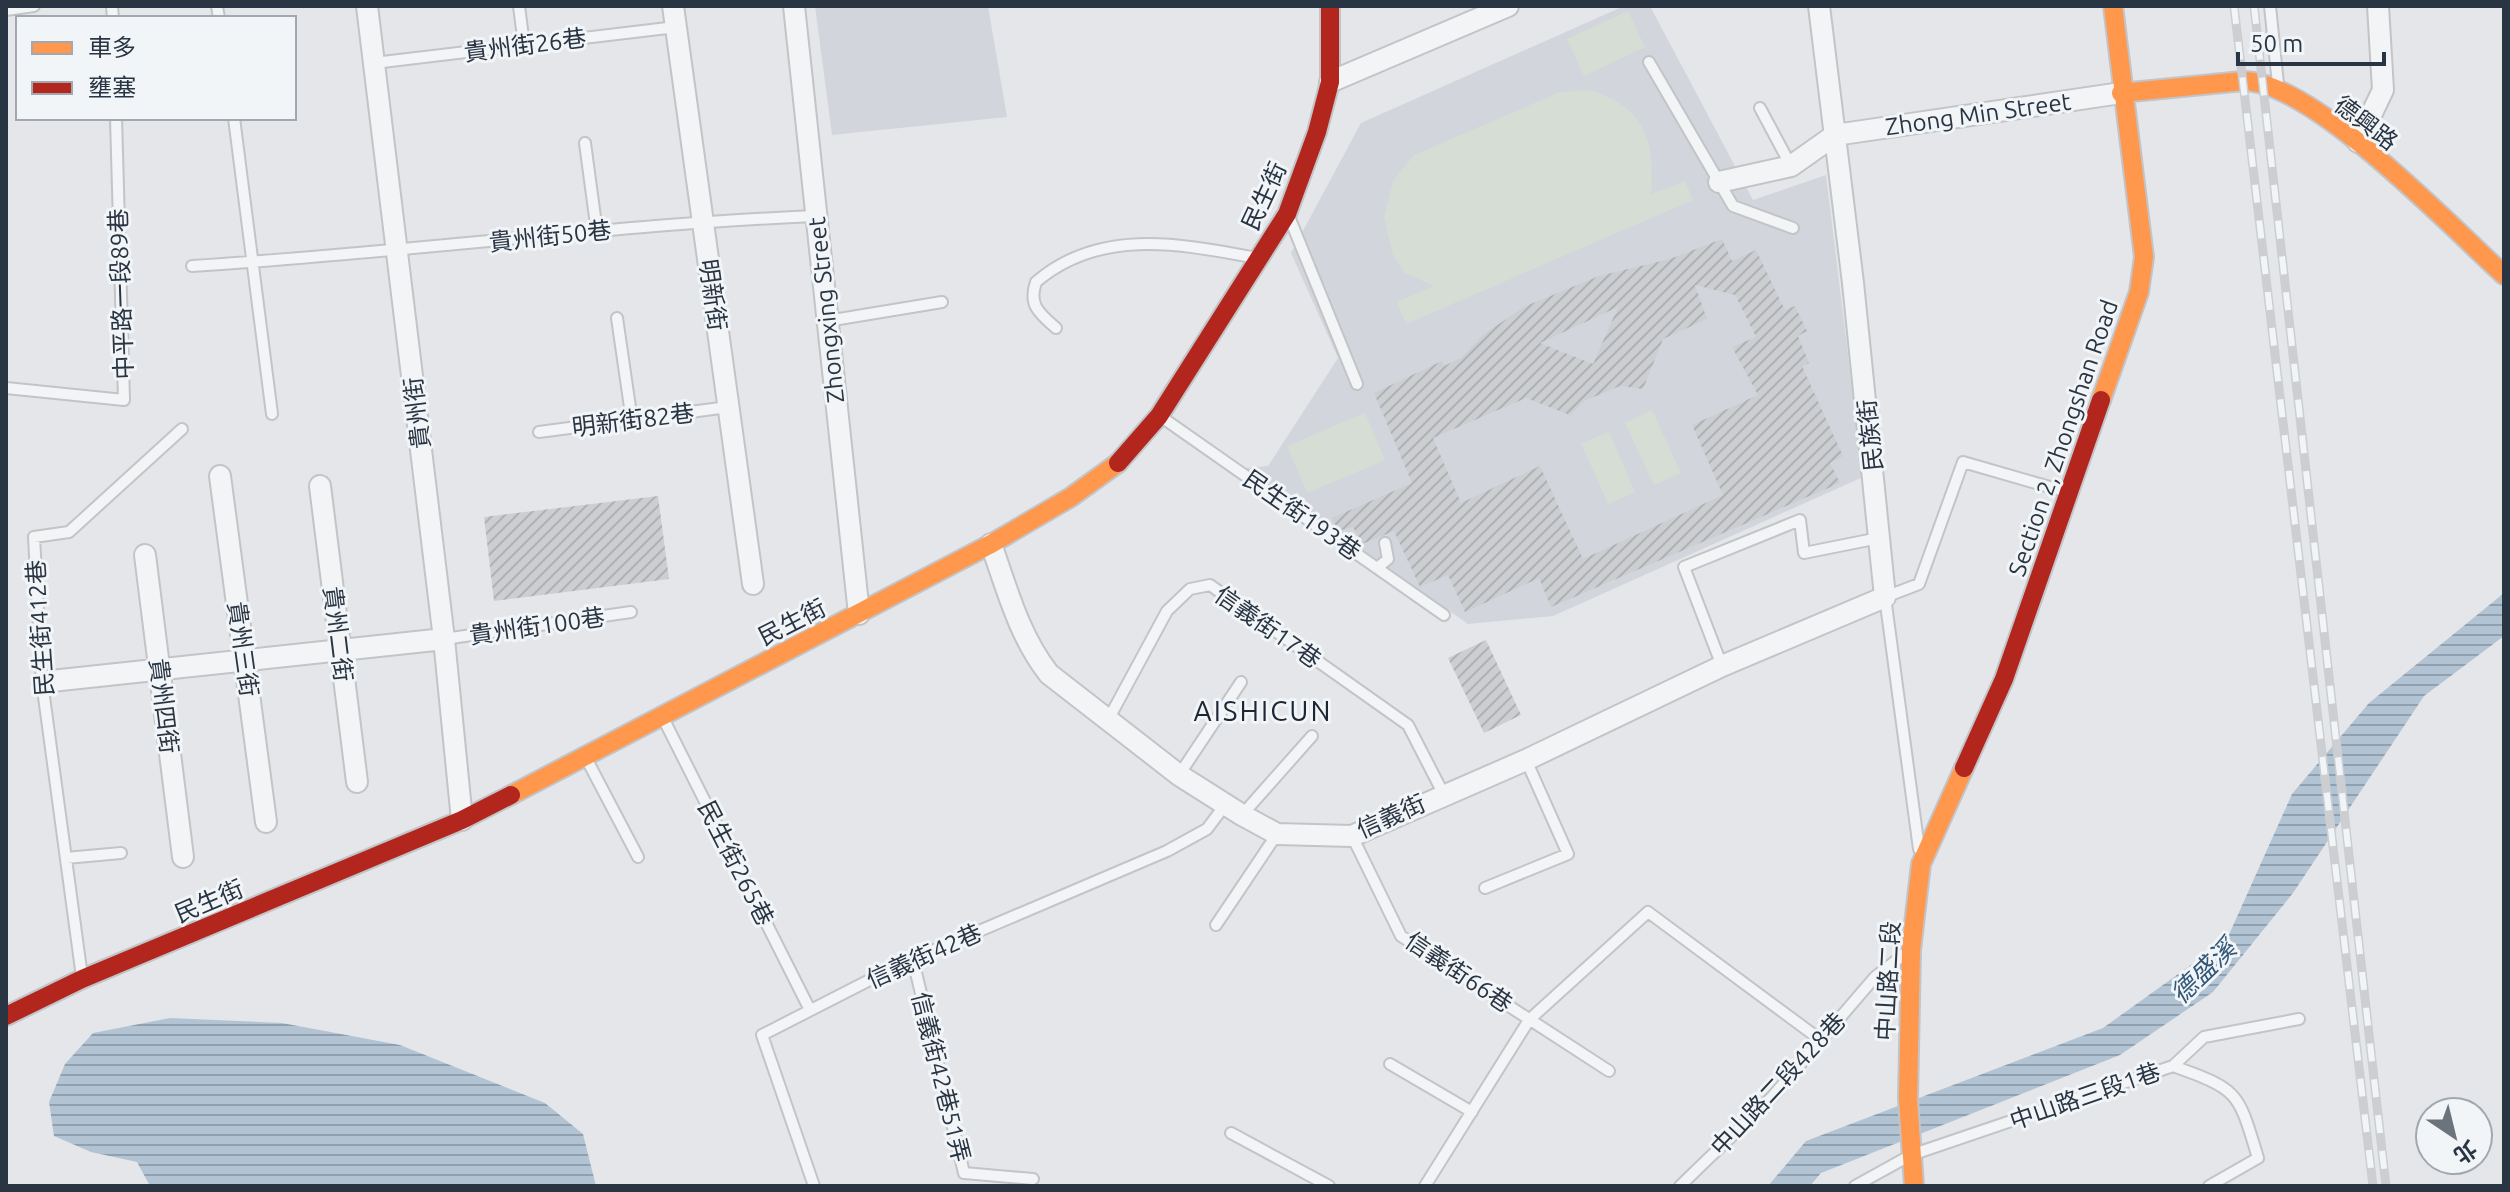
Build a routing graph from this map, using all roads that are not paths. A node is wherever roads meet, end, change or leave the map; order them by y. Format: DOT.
graph roads {
  1 [pos="34,6"];
  2 [pos="367,6"];
  3 [pos="519,6"];
  4 [pos="673,6"];
  5 [pos="794,6"];
  6 [pos="1330,6"];
  7 [pos="1508,6"];
  8 [pos="1819,6"];
  9 [pos="2113,6"];
  10 [pos="2270,6"];
  11 [pos="2378,6"];
  12 [pos="6,10"];
  13 [pos="676,27"];
  14 [pos="524,45"];
  15 [pos="1649,62"];
  16 [pos="374,63"];
  17 [pos="1330,82"];
  18 [pos="2279,88"];
  19 [pos="2121,93"];
  20 [pos="1760,108"];
  21 [pos="116,120"];
  22 [pos="234,120"];
  23 [pos="1835,135"];
  24 [pos="2358,142"];
  25 [pos="585,143"];
  26 [pos="1791,166"];
  27 [pos="1719,182"];
  28 [pos="1287,214"];
  29 [pos="815,216"];
  30 [pos="702,221"];
  31 [pos="1793,228"];
  32 [pos="597,232"];
  33 [pos="398,252"];
  34 [pos="1259,259"];
  35 [pos="254,262"];
  36 [pos="192,266"];
  37 [pos="2504,275"];
  38 [pos="942,302"];
  39 [pos="617,318"];
  40 [pos="827,321"];
  41 [pos="1056,328"];
  42 [pos="1357,384"];
  43 [pos="6,388"];
  44 [pos="728,407"];
  45 [pos="272,414"];
  46 [pos="1159,416"];
  47 [pos="632,421"];
  48 [pos="182,429"];
  49 [pos="539,432"];
  50 [pos="220,476"];
  51 [pos="320,486"];
  52 [pos="2069,493"];
  53 [pos="1881,537"];
  54 [pos="1385,543"];
  55 [pos="991,544"];
  56 [pos="145,555"];
  57 [pos="1377,568"];
  58 [pos="753,584"];
  59 [pos="1885,597"];
  60 [pos="631,612"];
  61 [pos="859,614"];
  62 [pos="1444,615"];
  63 [pos="444,639"];
  64 [pos="340,651"];
  65 [pos="244,662"];
  66 [pos="1722,666"];
  67 [pos="160,671"];
  68 [pos="42,682"];
  69 [pos="1241,682"];
  70 [pos="662,716"];
  71 [pos="1108,720"];
  72 [pos="1312,736"];
  73 [pos="585,756"];
  74 [pos="1526,760"];
  75 [pos="1179,775"];
  76 [pos="357,782"];
  77 [pos="1443,793"];
  78 [pos="1233,810"];
  79 [pos="462,820"];
  80 [pos="266,822"];
  81 [pos="1277,834"];
  82 [pos="1352,836"];
  83 [pos="121,853"];
  84 [pos="183,857"];
  85 [pos="638,857"];
  86 [pos="66,858"];
  87 [pos="1921,864"];
  88 [pos="1485,888"];
  89 [pos="1216,925"];
  90 [pos="1911,950"];
  91 [pos="913,960"];
  92 [pos="82,979"];
  93 [pos="810,1010"];
  94 [pos="6,1016"];
  95 [pos="2299,1019"];
  96 [pos="1529,1020"];
  97 [pos="1822,1041"];
  98 [pos="1390,1064"];
  99 [pos="2173,1066"];
  100 [pos="1609,1071"];
  101 [pos="1472,1112"];
  102 [pos="1231,1133"];
  103 [pos="1911,1155"];
  104 [pos="1033,1179"];
  105 [pos="814,1186"];
  106 [pos="1329,1186"];
  107 [pos="1425,1186"];
  108 [pos="1680,1186"];
  109 [pos="1855,1186"];
  110 [pos="1914,1186"];
  111 [pos="2209,1186"];
  1 -- 12 [label="lane"];
  2 -- 16 [label="street, 貴州街"];
  3 -- 14 [label="lane"];
  4 -- 13 [label="street, 明新街"];
  5 -- 29 [label="street, Zhongxing Street"];
  6 -- 17 [label="street, 民生街"];
  7 -- 17 [label="street"];
  8 -- 23 [label="street, 民族街"];
  9 -- 19 [label="street, Section 2, Zhongshan Road"];
  10 -- 18 [label="lane"];
  11 -- 24 [label="street"];
  13 -- 14 [label="lane, 貴州街26巷"];
  13 -- 30 [label="street, 明新街"];
  14 -- 16 [label="lane, 貴州街26巷"];
  15 -- 27 [label="lane"];
  16 -- 33 [label="street, 貴州街"];
  17 -- 28 [label="street, 民生街"];
  18 -- 19 [label="street, 德興路"];
  18 -- 24 [label="street, 德興路"];
  19 -- 23 [label="street, Zhong Min Street"];
  19 -- 52 [label="street, Section 2, Zhongshan Road"];
  20 -- 26 [label="lane"];
  21 -- 43 [label="lane, 中平路一段89巷"];
  22 -- 35 [label="lane"];
  23 -- 26 [label="street"];
  23 -- 53 [label="street, 民族街"];
  24 -- 37 [label="street, 德興路"];
  25 -- 32 [label="lane"];
  26 -- 27 [label="street"];
  27 -- 31 [label="lane"];
  28 -- 34 [label="street, 民生街"];
  28 -- 42 [label="lane"];
  29 -- 30 [label="lane, 貴州街50巷"];
  29 -- 40 [label="street, Zhongxing Street"];
  30 -- 32 [label="lane, 貴州街50巷"];
  30 -- 44 [label="street, 明新街"];
  32 -- 33 [label="lane, 貴州街50巷"];
  33 -- 35 [label="lane, 貴州街50巷"];
  33 -- 63 [label="street, 貴州街"];
  34 -- 41 [label="lane"];
  34 -- 46 [label="street, 民生街"];
  35 -- 36 [label="lane, 貴州街50巷"];
  35 -- 45 [label="lane"];
  38 -- 40 [label="lane"];
  39 -- 47 [label="lane"];
  40 -- 61 [label="street, Zhongxing Street"];
  44 -- 47 [label="lane, 明新街82巷"];
  44 -- 58 [label="street, 明新街"];
  46 -- 55 [label="street, 民生街"];
  46 -- 57 [label="lane, 民生街193巷"];
  47 -- 49 [label="lane, 明新街82巷"];
  48 -- 68 [label="lane, 民生街412巷"];
  50 -- 65 [label="street, 貴州三街"];
  51 -- 64 [label="street, 貴州二街"];
  52 -- 59 [label="lane"];
  52 -- 87 [label="street, Section 2, Zhongshan Road"];
  53 -- 59 [label="street, 民族街"];
  53 -- 66 [label="lane"];
  54 -- 57 [label="lane"];
  55 -- 61 [label="street, 民生街"];
  55 -- 71 [label="street, 信義街"];
  56 -- 67 [label="street, 貴州四街"];
  57 -- 62 [label="lane, 民生街193巷"];
  59 -- 66 [label="street, 信義街"];
  59 -- 87 [label="lane, 民族街"];
  60 -- 63 [label="lane, 貴州街100巷"];
  61 -- 70 [label="street, 民生街"];
  63 -- 64 [label="street"];
  63 -- 79 [label="street, 貴州街"];
  64 -- 65 [label="street"];
  64 -- 76 [label="street, 貴州二街"];
  65 -- 67 [label="street"];
  65 -- 80 [label="street, 貴州三街"];
  66 -- 74 [label="street, 信義街"];
  67 -- 68 [label="street"];
  67 -- 84 [label="street, 貴州四街"];
  68 -- 86 [label="lane, 民生街412巷"];
  69 -- 75 [label="lane"];
  70 -- 73 [label="street, 民生街"];
  70 -- 93 [label="lane, 民生街265巷"];
  71 -- 75 [label="street, 信義街"];
  71 -- 77 [label="lane, 信義街17巷"];
  72 -- 78 [label="lane, 信義街42巷"];
  73 -- 79 [label="street, 民生街"];
  73 -- 85 [label="lane"];
  74 -- 77 [label="street, 信義街"];
  74 -- 88 [label="lane"];
  75 -- 78 [label="street, 信義街"];
  77 -- 82 [label="street, 信義街"];
  78 -- 81 [label="street, 信義街"];
  78 -- 91 [label="lane, 信義街42巷"];
  79 -- 92 [label="street, 民生街"];
  81 -- 82 [label="street, 信義街"];
  81 -- 89 [label="lane"];
  82 -- 96 [label="lane, 信義街66巷"];
  83 -- 86 [label="lane"];
  86 -- 92 [label="lane, 民生街412巷"];
  87 -- 90 [label="street, 中山路二段"];
  90 -- 97 [label="lane, 中山路二段428巷"];
  90 -- 103 [label="street, 中山路二段"];
  91 -- 93 [label="lane, 信義街42巷"];
  91 -- 104 [label="lane, 信義街42巷51弄"];
  92 -- 94 [label="street, 民生街"];
  93 -- 105 [label="lane, 信義街42巷"];
  95 -- 99 [label="lane, 中山路三段1巷"];
  96 -- 97 [label="lane"];
  96 -- 100 [label="lane, 信義街66巷"];
  96 -- 101 [label="lane"];
  97 -- 108 [label="lane, 中山路二段428巷"];
  98 -- 101 [label="lane"];
  99 -- 103 [label="lane, 中山路三段1巷"];
  99 -- 111 [label="lane"];
  101 -- 107 [label="lane"];
  102 -- 106 [label="lane"];
  103 -- 109 [label="lane, 中山路三段1巷"];
  103 -- 110 [label="street, 中山路二段"];
}
